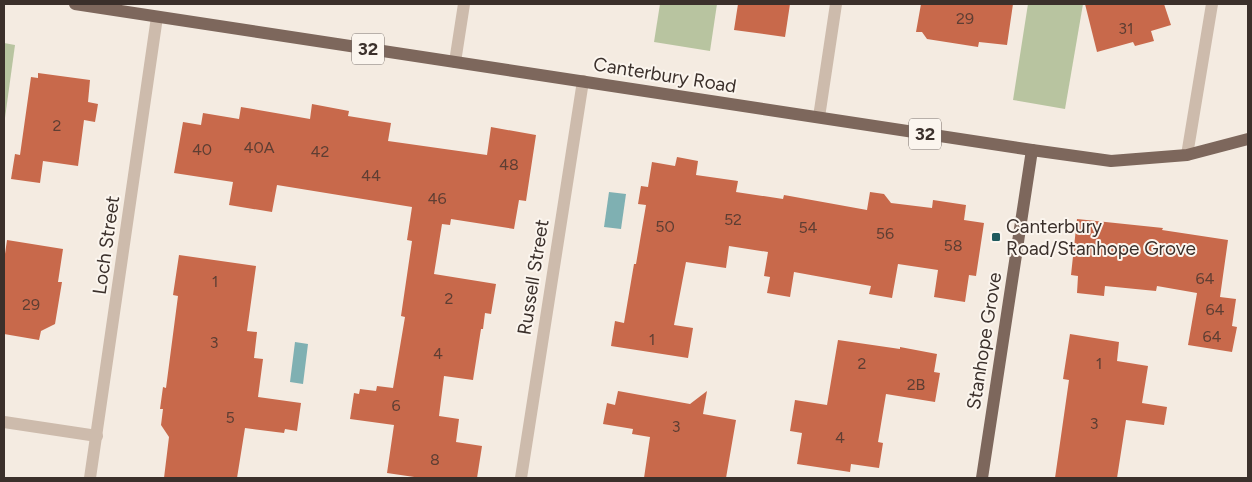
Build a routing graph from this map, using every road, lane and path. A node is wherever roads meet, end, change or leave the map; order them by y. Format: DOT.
graph roads {
  1 [pos="75,4"];
  2 [pos="464,4"];
  3 [pos="836,4"];
  4 [pos="1212,4"];
  5 [pos="157,16"];
  6 [pos="455,62"];
  7 [pos="583,81"];
  8 [pos="819,117"];
  9 [pos="1248,140"];
  10 [pos="1032,150"];
  11 [pos="1187,155"];
  12 [pos="4,422"];
  13 [pos="97,436"];
  14 [pos="90,478"];
  15 [pos="521,478"];
  16 [pos="982,478"];
  1 -- 5 [label="main road, Canterbury Road / 32"];
  2 -- 6 [label="street"];
  3 -- 8 [label="street"];
  4 -- 11 [label="street"];
  5 -- 6 [label="main road, Canterbury Road / 32"];
  5 -- 13 [label="street, Loch Street"];
  6 -- 7 [label="main road, Canterbury Road / 32"];
  7 -- 8 [label="main road, Canterbury Road / 32"];
  7 -- 15 [label="street, Russell Street"];
  8 -- 10 [label="main road, Canterbury Road / 32"];
  9 -- 11 [label="main road, Canterbury Road / 32"];
  10 -- 11 [label="main road, Canterbury Road / 32"];
  10 -- 16 [label="main road, Stanhope Grove"];
  12 -- 13 [label="street"];
  13 -- 14 [label="street, Loch Street"];
}
